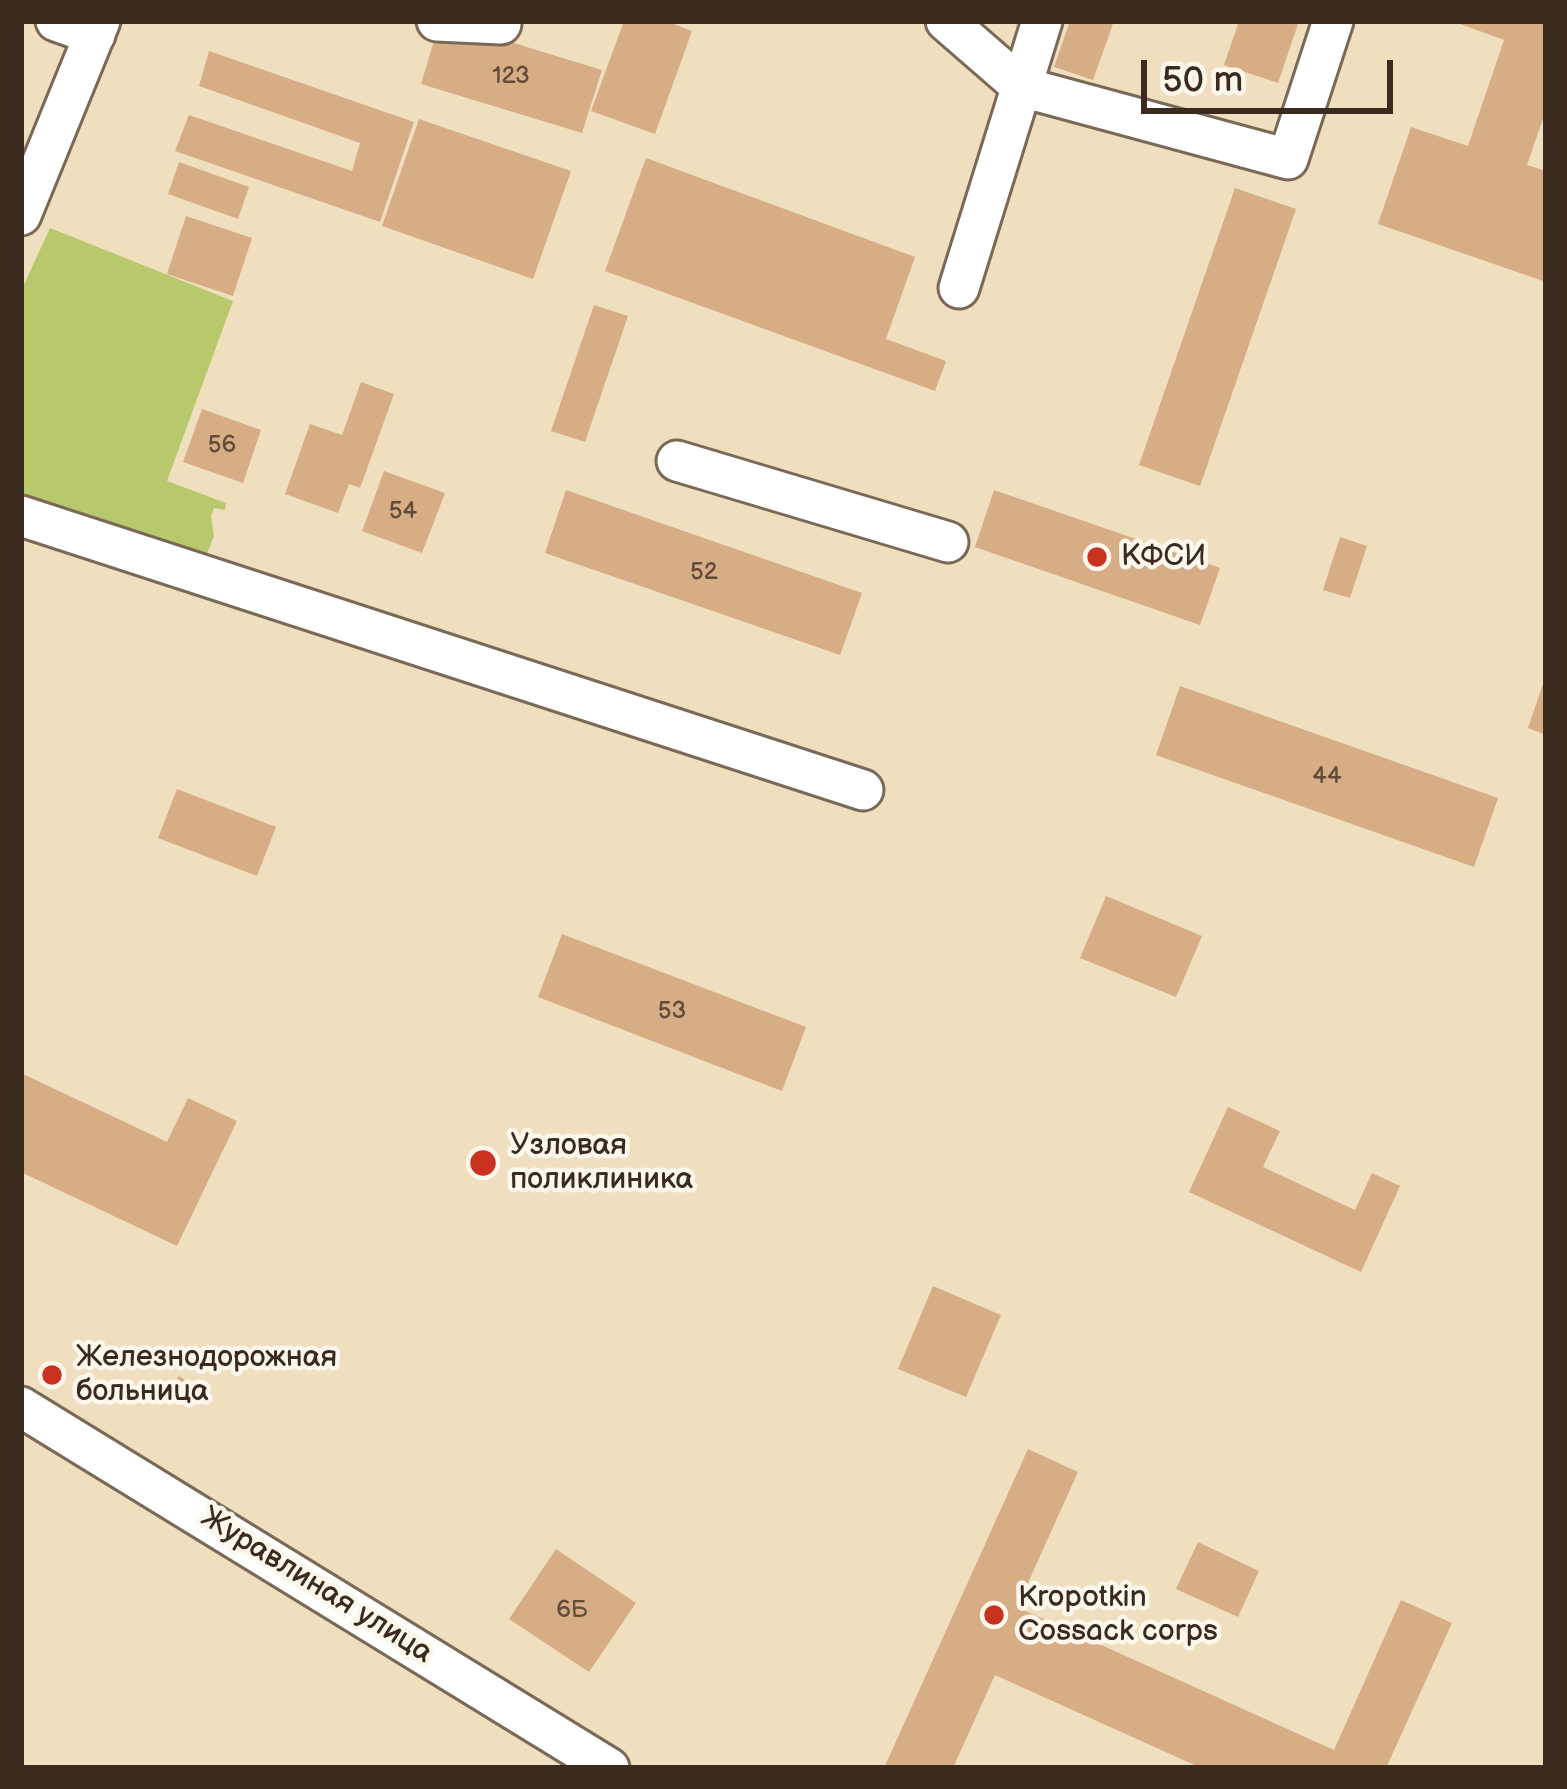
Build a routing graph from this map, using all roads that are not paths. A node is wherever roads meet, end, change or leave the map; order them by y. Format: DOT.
graph roads {
  1 [pos="56,21"];
  2 [pos="436,21"];
  3 [pos="946,21"];
  4 [pos="1042,21"];
  5 [pos="1333,21"];
  6 [pos="501,24"];
  7 [pos="98,28"];
  8 [pos="1022,87"];
  9 [pos="21,215"];
  10 [pos="959,288"];
  11 [pos="677,460"];
  12 [pos="21,516"];
  13 [pos="948,542"];
  14 [pos="863,790"];
  15 [pos="21,1407"];
  16 [pos="609,1768"];
  1 -- 7 [label="street"];
  2 -- 6 [label="street"];
  3 -- 8 [label="street"];
  4 -- 8 [label="street"];
  5 -- 8 [label="street"];
  7 -- 9 [label="street"];
  8 -- 10 [label="street"];
  11 -- 13 [label="street"];
  12 -- 14 [label="street"];
  15 -- 16 [label="street, Журавлиная улица"];
}
